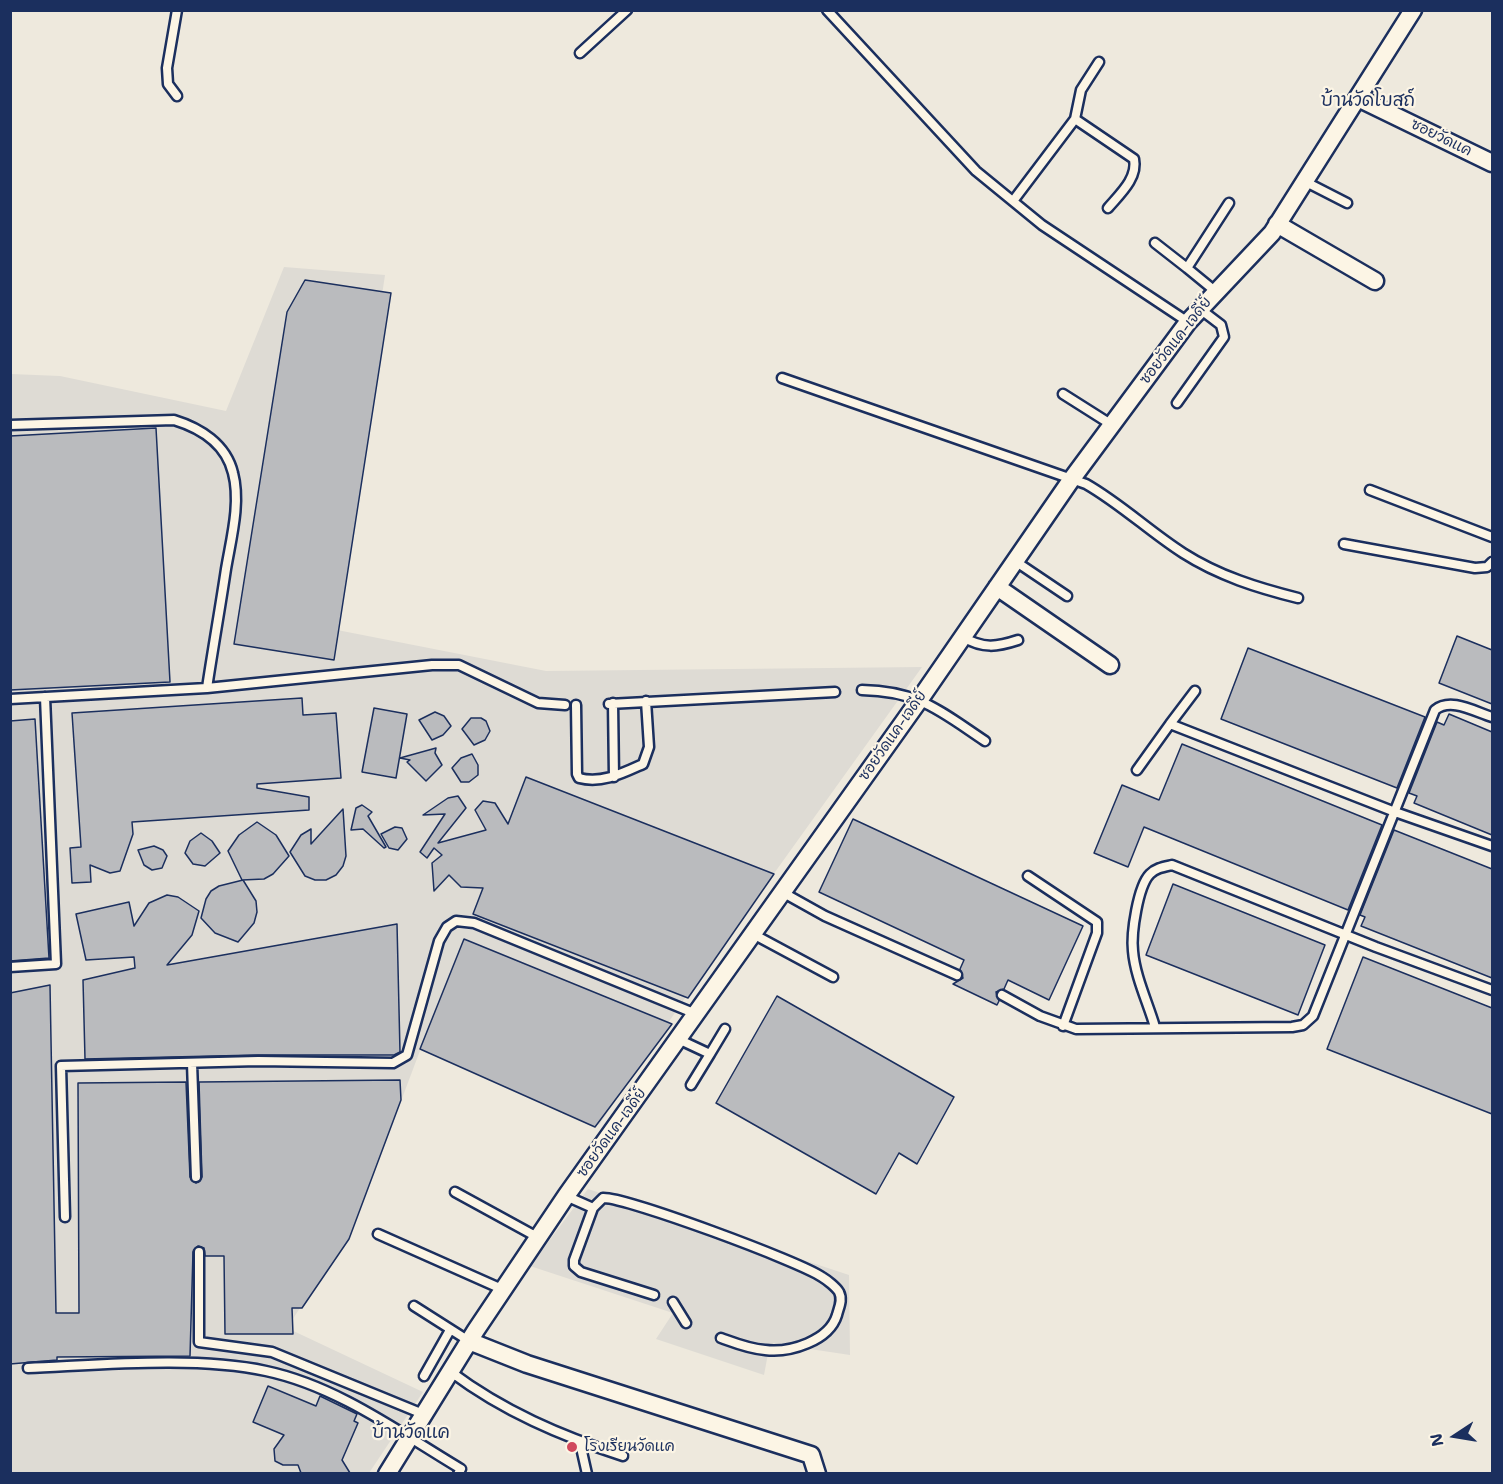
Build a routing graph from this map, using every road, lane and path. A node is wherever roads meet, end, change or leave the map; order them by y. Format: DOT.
graph roads {
  1 [pos="177,10"];
  2 [pos="627,10"];
  3 [pos="827,10"];
  4 [pos="1413,10"];
  5 [pos="580,53"];
  6 [pos="1099,62"];
  7 [pos="177,96"];
  8 [pos="1358,98"];
  9 [pos="1075,119"];
  10 [pos="1492,163"];
  11 [pos="1304,181"];
  12 [pos="1013,201"];
  13 [pos="1229,203"];
  14 [pos="1347,203"];
  15 [pos="1108,208"];
  16 [pos="1277,224"];
  17 [pos="1155,243"];
  18 [pos="1187,268"];
  19 [pos="1375,281"];
  20 [pos="1215,291"];
  21 [pos="1200,309"];
  22 [pos="1188,322"];
  23 [pos="782,378"];
  24 [pos="1064,394"];
  25 [pos="1177,403"];
  26 [pos="10,425"];
  27 [pos="1112,425"];
  28 [pos="1071,480"];
  29 [pos="1370,490"];
  30 [pos="1492,537"];
  31 [pos="1344,544"];
  32 [pos="1016,561"];
  33 [pos="1492,561"];
  34 [pos="997,587"];
  35 [pos="1067,596"];
  36 [pos="1298,598"];
  37 [pos="963,638"];
  38 [pos="1018,640"];
  39 [pos="1110,665"];
  40 [pos="207,688"];
  41 [pos="862,690"];
  42 [pos="1195,691"];
  43 [pos="835,692"];
  44 [pos="45,697"];
  45 [pos="10,699"];
  46 [pos="920,699"];
  47 [pos="646,701"];
  48 [pos="565,705"];
  49 [pos="576,705"];
  50 [pos="1492,717"];
  51 [pos="1170,724"];
  52 [pos="985,741"];
  53 [pos="1137,770"];
  54 [pos="614,777"];
  55 [pos="1395,812"];
  56 [pos="1492,846"];
  57 [pos="1028,876"];
  58 [pos="782,892"];
  59 [pos="753,934"];
  60 [pos="1345,935"];
  61 [pos="10,966"];
  62 [pos="957,975"];
  63 [pos="833,977"];
  64 [pos="1492,990"];
  65 [pos="1002,995"];
  66 [pos="696,1014"];
  67 [pos="1063,1026"];
  68 [pos="1155,1027"];
  69 [pos="725,1029"];
  70 [pos="678,1039"];
  71 [pos="710,1054"];
  72 [pos="192,1063"];
  73 [pos="692,1085"];
  74 [pos="196,1177"];
  75 [pos="455,1192"];
  76 [pos="566,1196"];
  77 [pos="593,1208"];
  78 [pos="65,1216"];
  79 [pos="378,1234"];
  80 [pos="539,1239"];
  81 [pos="199,1252"];
  82 [pos="504,1290"];
  83 [pos="654,1295"];
  84 [pos="673,1302"];
  85 [pos="414,1306"];
  86 [pos="686,1323"];
  87 [pos="450,1330"];
  88 [pos="721,1338"];
  89 [pos="469,1341"];
  90 [pos="28,1368"];
  91 [pos="451,1371"];
  92 [pos="424,1376"];
  93 [pos="423,1414"];
  94 [pos="409,1438"];
  95 [pos="580,1443"];
  96 [pos="623,1456"];
  97 [pos="462,1472"];
  98 [pos="387,1473"];
  99 [pos="586,1473"];
  100 [pos="817,1473"];
  1 -- 7 [label="lane"];
  2 -- 5 [label="lane"];
  3 -- 12 [label="lane"];
  4 -- 8 [label="street, ซอยวัดแค-เจดีย์"];
  6 -- 9 [label="lane"];
  8 -- 10 [label="street, ซอยวัดแค"];
  8 -- 11 [label="street, ซอยวัดแค-เจดีย์"];
  9 -- 12 [label="lane"];
  9 -- 15 [label="lane"];
  11 -- 14 [label="lane"];
  11 -- 16 [label="street, ซอยวัดแค-เจดีย์"];
  12 -- 22 [label="lane"];
  13 -- 18 [label="lane"];
  16 -- 19 [label="street"];
  16 -- 20 [label="street, ซอยวัดแค-เจดีย์"];
  17 -- 18 [label="lane"];
  18 -- 20 [label="lane"];
  20 -- 21 [label="street, ซอยวัดแค-เจดีย์"];
  21 -- 22 [label="street, ซอยวัดแค-เจดีย์"];
  21 -- 25 [label="lane"];
  22 -- 27 [label="street, ซอยวัดแค-เจดีย์"];
  23 -- 28 [label="lane"];
  24 -- 27 [label="lane"];
  26 -- 40 [label="lane"];
  27 -- 28 [label="street, ซอยวัดแค-เจดีย์"];
  28 -- 32 [label="street, ซอยวัดแค-เจดีย์"];
  28 -- 36 [label="lane"];
  29 -- 30 [label="lane"];
  31 -- 33 [label="lane"];
  32 -- 34 [label="street, ซอยวัดแค-เจดีย์"];
  32 -- 35 [label="lane"];
  34 -- 37 [label="street, ซอยวัดแค-เจดีย์"];
  34 -- 39 [label="street"];
  37 -- 38 [label="lane"];
  37 -- 46 [label="street, ซอยวัดแค-เจดีย์"];
  40 -- 44 [label="lane"];
  40 -- 48 [label="lane"];
  41 -- 46 [label="lane"];
  42 -- 51 [label="lane"];
  43 -- 47 [label="lane"];
  44 -- 45 [label="lane"];
  44 -- 61 [label="lane"];
  46 -- 52 [label="lane"];
  46 -- 58 [label="street, ซอยวัดแค-เจดีย์"];
  47 -- 54 [label="lane"];
  47 -- 54 [label="lane"];
  49 -- 54 [label="lane"];
  50 -- 55 [label="lane"];
  51 -- 53 [label="lane"];
  51 -- 55 [label="lane"];
  55 -- 56 [label="lane"];
  55 -- 60 [label="lane"];
  57 -- 67 [label="lane"];
  58 -- 59 [label="street, ซอยวัดแค-เจดีย์"];
  58 -- 62 [label="lane"];
  59 -- 63 [label="lane"];
  59 -- 66 [label="street, ซอยวัดแค-เจดีย์"];
  60 -- 64 [label="lane"];
  60 -- 68 [label="lane"];
  60 -- 68 [label="lane"];
  65 -- 67 [label="lane"];
  66 -- 70 [label="street, ซอยวัดแค-เจดีย์"];
  66 -- 72 [label="lane"];
  67 -- 68 [label="lane"];
  69 -- 71 [label="lane"];
  70 -- 71 [label="lane"];
  70 -- 76 [label="street, ซอยวัดแค-เจดีย์"];
  71 -- 73 [label="lane"];
  72 -- 74 [label="lane"];
  72 -- 78 [label="lane"];
  75 -- 80 [label="lane"];
  76 -- 77 [label="lane"];
  76 -- 80 [label="street, ซอยวัดแค-เจดีย์"];
  77 -- 83 [label="lane"];
  77 -- 88 [label="lane"];
  79 -- 82 [label="lane"];
  80 -- 82 [label="street, ซอยวัดแค-เจดีย์"];
  81 -- 93 [label="lane"];
  82 -- 89 [label="street, ซอยวัดแค-เจดีย์"];
  84 -- 86 [label="lane"];
  85 -- 87 [label="lane"];
  87 -- 89 [label="lane"];
  87 -- 92 [label="lane"];
  89 -- 91 [label="street, ซอยวัดแค-เจดีย์"];
  89 -- 100 [label="street"];
  90 -- 94 [label="lane"];
  91 -- 93 [label="street, ซอยวัดแค-เจดีย์"];
  91 -- 95 [label="lane"];
  93 -- 94 [label="street, ซอยวัดแค-เจดีย์"];
  94 -- 97 [label="lane"];
  94 -- 98 [label="street, ซอยวัดแค-เจดีย์"];
  95 -- 96 [label="lane"];
  95 -- 99 [label="lane"];
}
